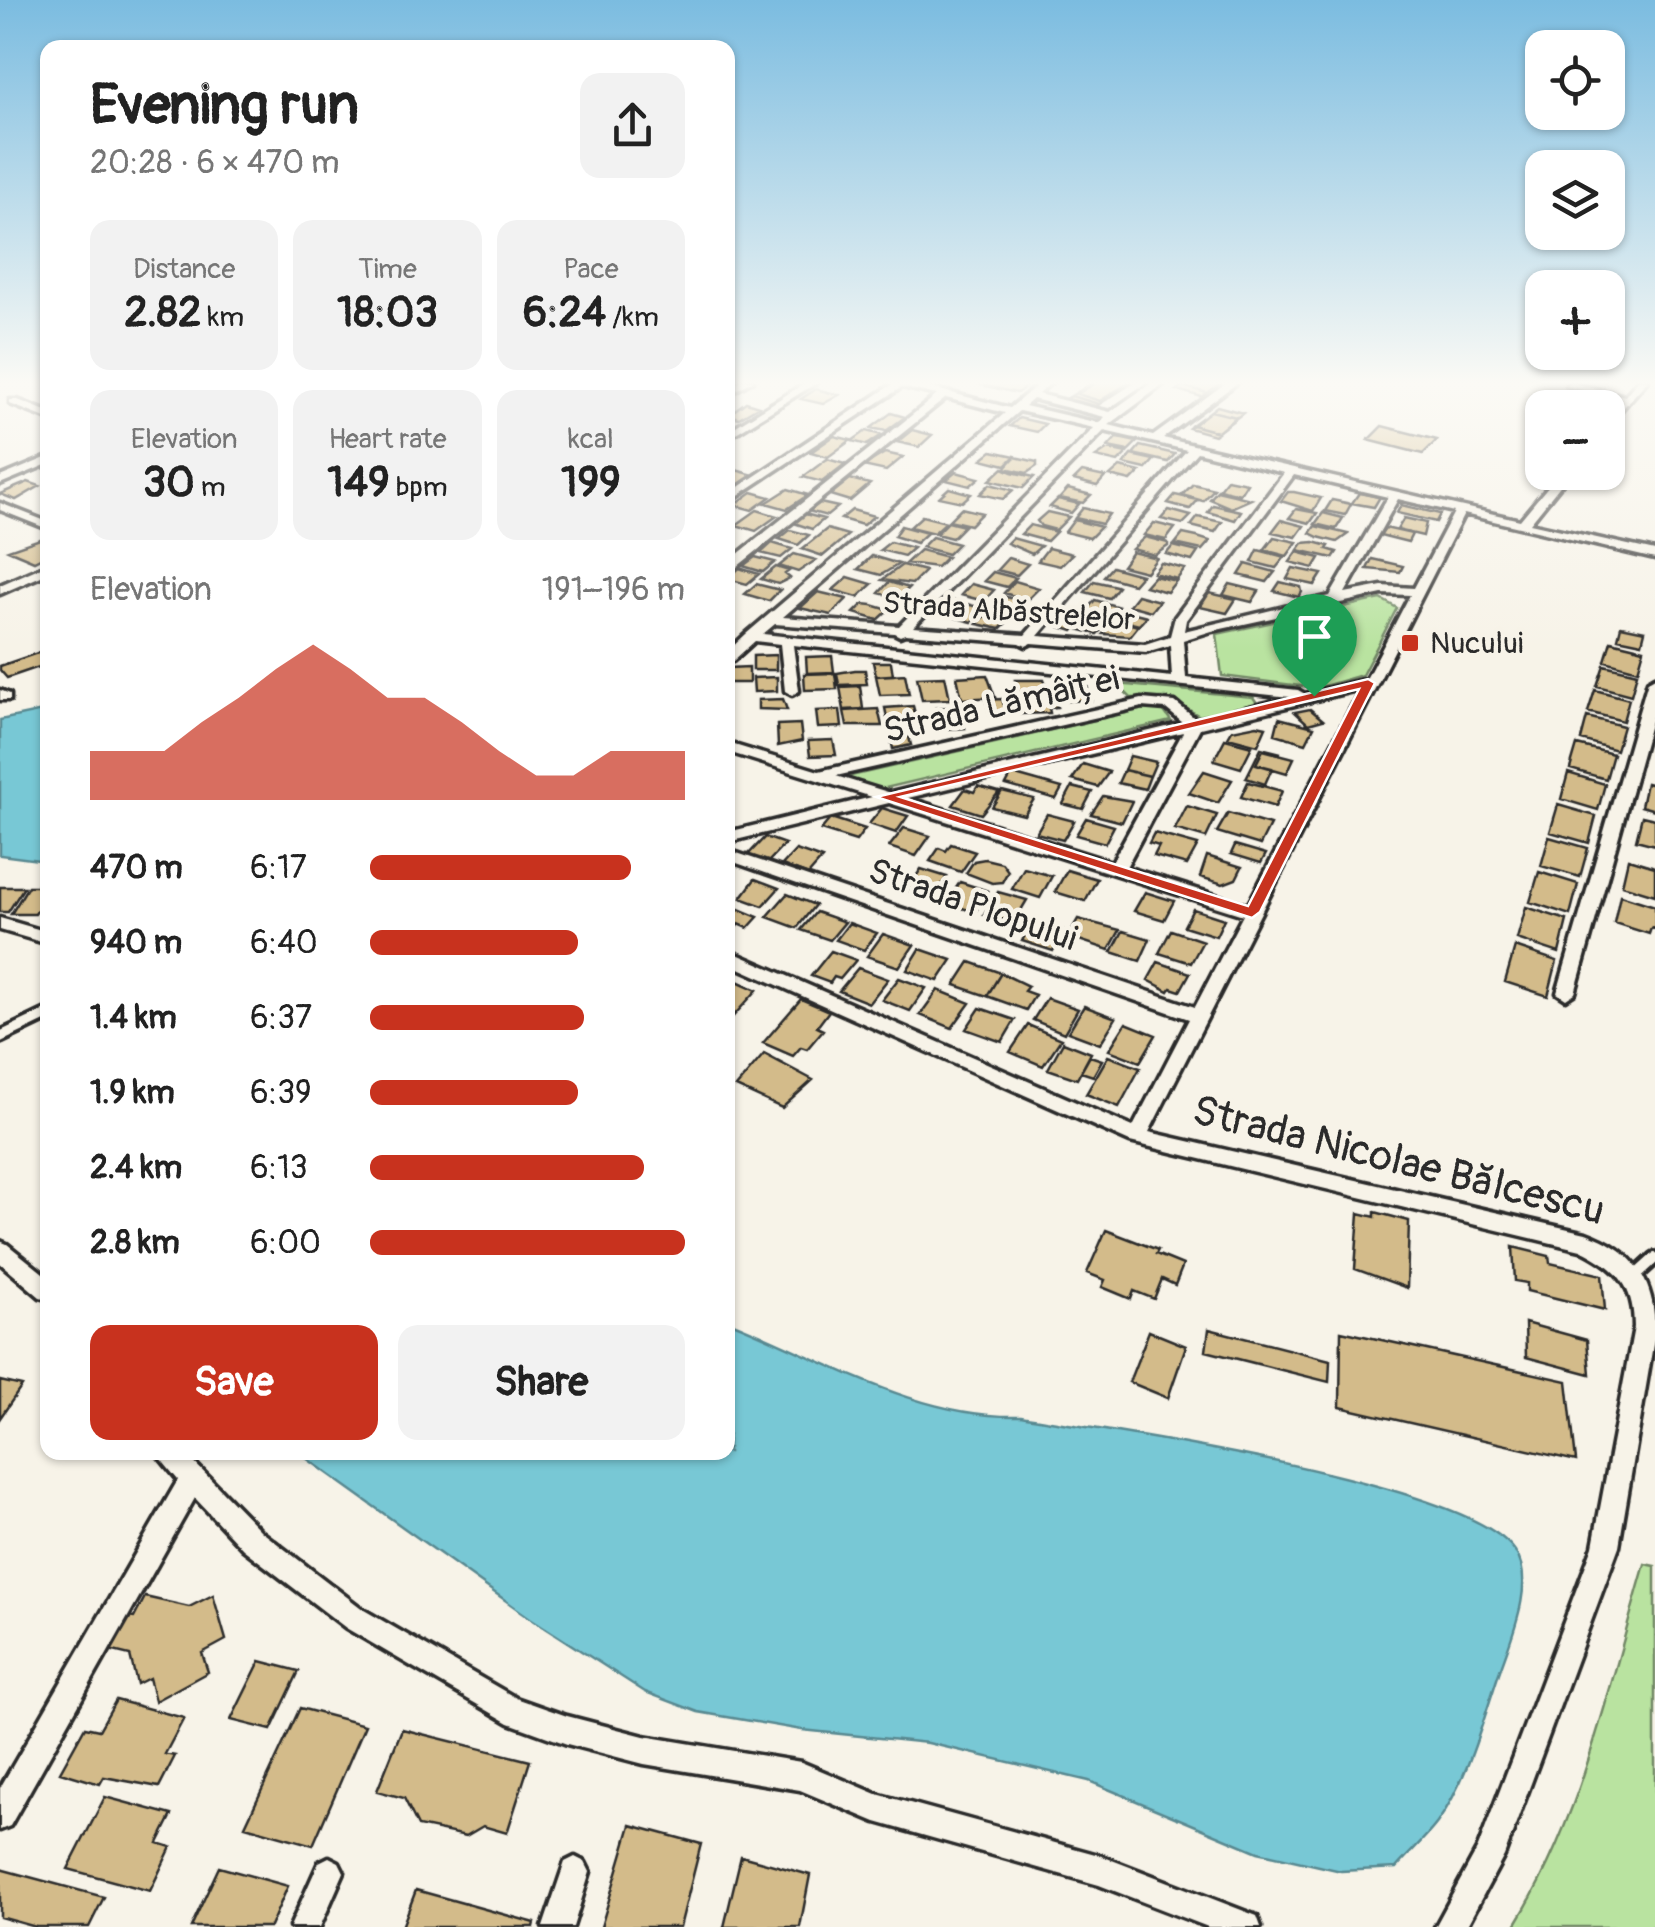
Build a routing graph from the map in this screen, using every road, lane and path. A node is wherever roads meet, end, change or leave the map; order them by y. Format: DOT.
graph roads {
  1 [pos="24,470"];
  2 [pos="773,470"];
  3 [pos="850,470"];
  4 [pos="943,470"];
  5 [pos="1059,470"];
  6 [pos="1176,470"];
  7 [pos="1292,470"];
  8 [pos="0,480"];
  9 [pos="1551,490"];
  10 [pos="1395,494"];
  11 [pos="735,495"];
  12 [pos="0,506"];
  13 [pos="1460,509"];
  14 [pos="40,523"];
  15 [pos="1523,524"];
  16 [pos="1655,556"];
  17 [pos="735,562"];
  18 [pos="40,572"];
  19 [pos="0,590"];
  20 [pos="1416,592"];
  21 [pos="1335,600"];
  22 [pos="771,620"];
  23 [pos="900,632"];
  24 [pos="752,637"];
  25 [pos="1176,640"];
  26 [pos="786,641"];
  27 [pos="1026,642"];
  28 [pos="735,652"];
  29 [pos="1655,681"];
  30 [pos="1178,683"];
  31 [pos="1368,683"];
  32 [pos="792,691"];
  33 [pos="1314,696"];
  34 [pos="1194,725"];
  35 [pos="735,749"];
  36 [pos="815,776"];
  37 [pos="883,797"];
  38 [pos="735,835"];
  39 [pos="735,857"];
  40 [pos="1116,870"];
  41 [pos="1252,912"];
  42 [pos="0,924"];
  43 [pos="40,936"];
  44 [pos="735,959"];
  45 [pos="1566,993"];
  46 [pos="1198,1015"];
  47 [pos="40,1018"];
  48 [pos="0,1038"];
  49 [pos="1137,1137"];
  50 [pos="0,1250"];
  51 [pos="1655,1258"];
  52 [pos="1634,1276"];
  53 [pos="40,1283"];
  54 [pos="174,1460"];
  55 [pos="191,1481"];
  56 [pos="0,1816"];
  57 [pos="329,1872"];
  58 [pos="574,1872"];
  59 [pos="305,1927"];
  60 [pos="558,1927"];
  61 [pos="1246,1927"];
  62 [pos="1450,1927"];
  1 -- 8 [label="street"];
  2 -- 11 [label="street"];
  3 -- 17 [label="street"];
  4 -- 22 [label="street"];
  5 -- 23 [label="street"];
  6 -- 27 [label="street"];
  7 -- 10 [label="street"];
  7 -- 25 [label="street"];
  9 -- 15 [label="street"];
  10 -- 13 [label="street"];
  10 -- 21 [label="street"];
  12 -- 14 [label="street"];
  13 -- 15 [label="street"];
  13 -- 20 [label="street"];
  15 -- 16 [label="street"];
  18 -- 19 [label="street"];
  20 -- 21 [label="street, Strada Albăstrelelor"];
  20 -- 31 [label="street"];
  21 -- 25 [label="street, Strada Albăstrelelor"];
  22 -- 23 [label="street, Strada Albăstrelelor"];
  22 -- 24 [label="street"];
  23 -- 27 [label="street, Strada Albăstrelelor"];
  24 -- 26 [label="street, Strada Albăstrelelor"];
  24 -- 28 [label="street"];
  25 -- 27 [label="street, Strada Albăstrelelor"];
  25 -- 30 [label="street"];
  26 -- 30 [label="street, Strada Albăstrelelor"];
  26 -- 32 [label="street"];
  29 -- 45 [label="street"];
  30 -- 33 [label="street, Strada Albăstrelelor"];
  31 -- 33 [label="street, Strada Lămâiței"];
  31 -- 41 [label="street"];
  33 -- 34 [label="street, Strada Lămâiței"];
  34 -- 36 [label="street, Strada Lămâiței"];
  34 -- 37 [label="street, Strada Lămâiței"];
  34 -- 40 [label="street"];
  35 -- 36 [label="street"];
  36 -- 37 [label="street"];
  37 -- 38 [label="street"];
  37 -- 40 [label="street"];
  39 -- 46 [label="street, Strada Plopului"];
  40 -- 41 [label="street"];
  41 -- 46 [label="street"];
  42 -- 43 [label="street"];
  44 -- 49 [label="street, Strada Nicolae Bălcescu"];
  46 -- 49 [label="street"];
  47 -- 48 [label="lane"];
  49 -- 52 [label="street, Strada Nicolae Bălcescu"];
  50 -- 53 [label="street"];
  51 -- 52 [label="lane"];
  52 -- 62 [label="street"];
  54 -- 55 [label="street"];
  55 -- 56 [label="street"];
  55 -- 61 [label="street"];
  57 -- 59 [label="street"];
  58 -- 60 [label="street"];
}
